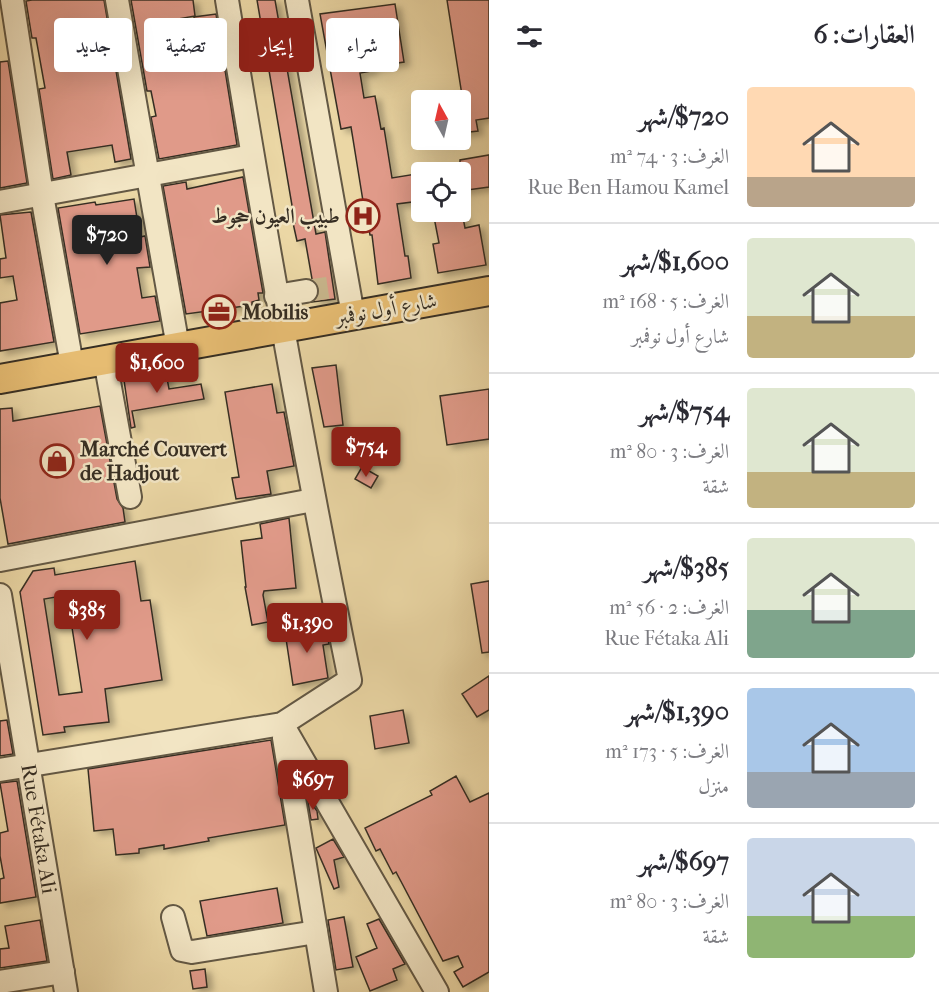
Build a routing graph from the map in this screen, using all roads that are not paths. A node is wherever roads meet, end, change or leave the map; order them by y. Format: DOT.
graph roads {
  1 [pos="12,0"];
  2 [pos="117,0"];
  3 [pos="227,0"];
  4 [pos="297,0"];
  5 [pos="252,156"];
  6 [pos="147,176"];
  7 [pos="42,195"];
  8 [pos="0,202"];
  9 [pos="306,291"];
  10 [pos="489,291"];
  11 [pos="276,296"];
  12 [pos="353,315"];
  13 [pos="282,327"];
  14 [pos="178,347"];
  15 [pos="105,360"];
  16 [pos="72,365"];
  17 [pos="0,379"];
  18 [pos="130,497"];
  19 [pos="314,500"];
  20 [pos="0,560"];
  21 [pos="0,596"];
  22 [pos="282,724"];
  23 [pos="27,766"];
  24 [pos="0,770"];
  25 [pos="173,917"];
  26 [pos="316,932"];
  27 [pos="0,982"];
  28 [pos="64,982"];
  29 [pos="326,992"];
  30 [pos="437,992"];
  1 -- 7 [label="street"];
  2 -- 6 [label="street"];
  3 -- 5 [label="street"];
  4 -- 12 [label="street"];
  5 -- 6 [label="street"];
  5 -- 11 [label="street"];
  6 -- 7 [label="street"];
  6 -- 14 [label="street"];
  7 -- 8 [label="street"];
  7 -- 16 [label="street"];
  9 -- 11 [label="street"];
  10 -- 12 [label="main road, شارع أول نوفمبر"];
  11 -- 13 [label="street"];
  12 -- 13 [label="main road, شارع أول نوفمبر"];
  13 -- 14 [label="main road, شارع أول نوفمبر"];
  13 -- 19 [label="street"];
  14 -- 15 [label="main road, شارع أول نوفمبر"];
  15 -- 16 [label="main road, شارع أول نوفمبر"];
  15 -- 18 [label="street"];
  16 -- 17 [label="main road, شارع أول نوفمبر"];
  19 -- 20 [label="street"];
  19 -- 22 [label="street"];
  21 -- 23 [label="street, Rue Fétaka Ali"];
  22 -- 23 [label="street"];
  22 -- 26 [label="street"];
  22 -- 30 [label="street"];
  23 -- 24 [label="street"];
  23 -- 28 [label="street, Rue Fétaka Ali"];
  25 -- 26 [label="street"];
  26 -- 29 [label="street"];
  27 -- 28 [label="street"];
}
